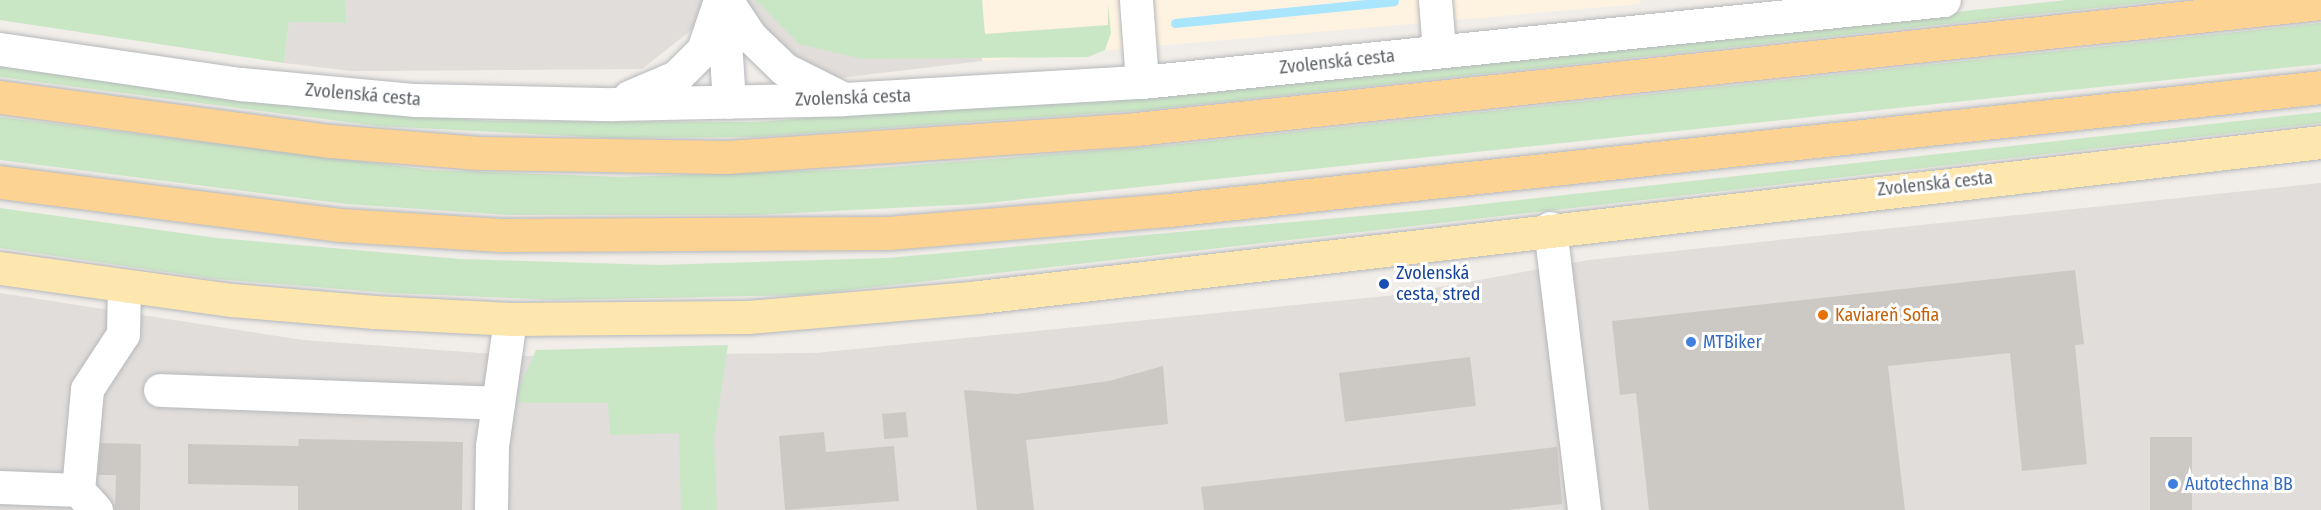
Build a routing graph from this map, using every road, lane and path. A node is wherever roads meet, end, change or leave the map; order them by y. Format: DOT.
graph roads {
  1 [pos="723,0"];
  2 [pos="1136,0"];
  3 [pos="1435,0"];
  4 [pos="1944,0"];
  5 [pos="2321,3"];
  6 [pos="1822,7"];
  7 [pos="0,49"];
  8 [pos="1439,51"];
  9 [pos="1142,82"];
  10 [pos="2321,87"];
  11 [pos="0,97"];
  12 [pos="844,99"];
  13 [pos="729,102"];
  14 [pos="613,104"];
  15 [pos="2321,141"];
  16 [pos="0,182"];
  17 [pos="1550,228"];
  18 [pos="0,268"];
  19 [pos="124,287"];
  20 [pos="510,319"];
  21 [pos="160,390"];
  22 [pos="498,403"];
  23 [pos="0,487"];
  24 [pos="87,500"];
  25 [pos="491,510"];
  26 [pos="1584,510"];
  1 -- 12 [label="street"];
  1 -- 13 [label="street"];
  1 -- 14 [label="street"];
  2 -- 9 [label="street"];
  3 -- 8 [label="street"];
  4 -- 6 [label="street, Zvolenská cesta"];
  5 -- 11 [label="highway"];
  6 -- 8 [label="street, Zvolenská cesta"];
  7 -- 14 [label="street, Zvolenská cesta"];
  8 -- 9 [label="street, Zvolenská cesta"];
  9 -- 12 [label="street, Zvolenská cesta"];
  10 -- 16 [label="highway"];
  12 -- 13 [label="street, Zvolenská cesta"];
  13 -- 14 [label="street, Zvolenská cesta"];
  15 -- 17 [label="main road, Zvolenská cesta"];
  17 -- 20 [label="main road, Zvolenská cesta"];
  17 -- 26 [label="street"];
  18 -- 19 [label="main road, Zvolenská cesta"];
  19 -- 20 [label="main road, Zvolenská cesta"];
  19 -- 24 [label="street"];
  20 -- 22 [label="street"];
  21 -- 22 [label="street"];
  22 -- 25 [label="street"];
  23 -- 24 [label="street"];
}
